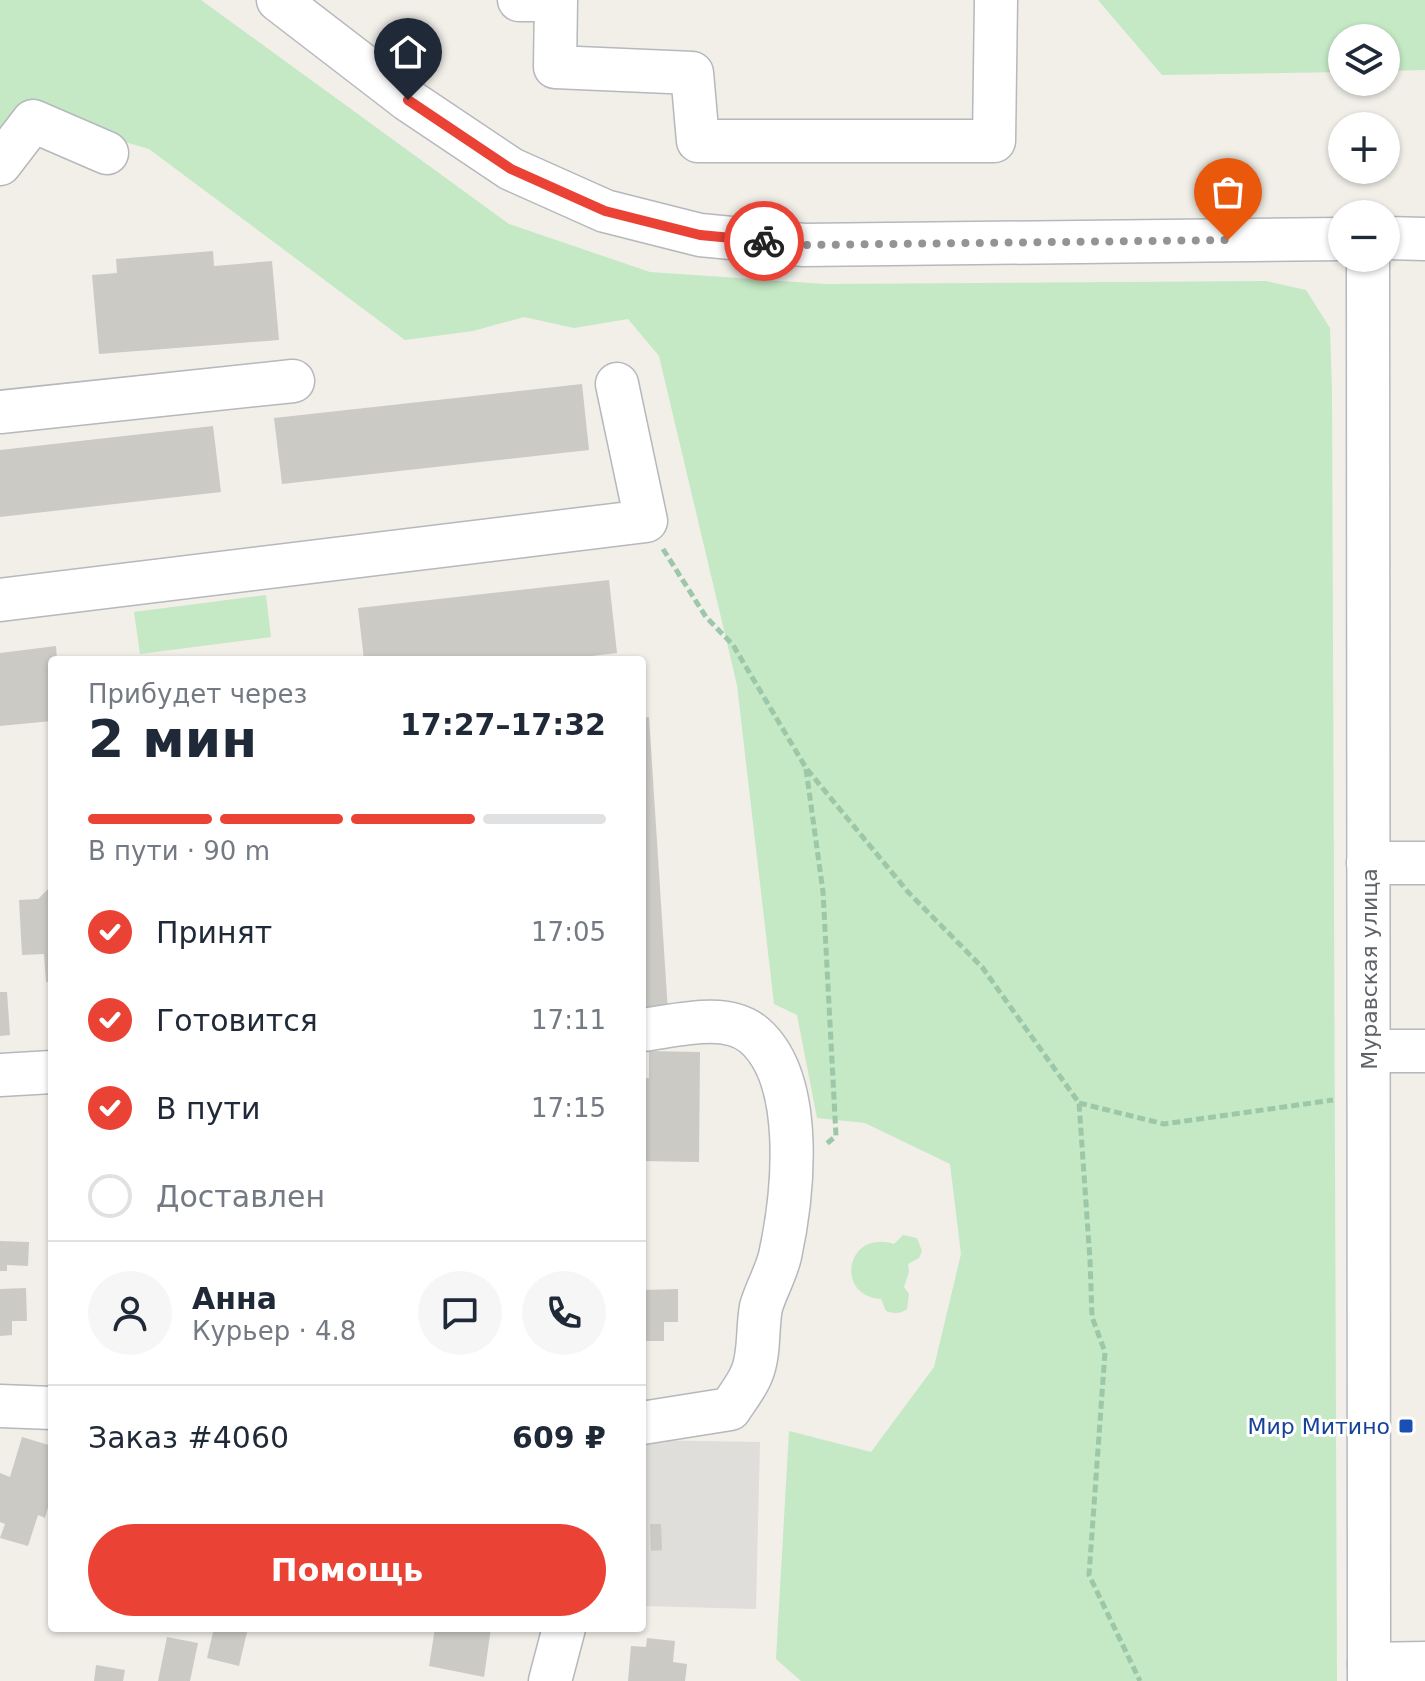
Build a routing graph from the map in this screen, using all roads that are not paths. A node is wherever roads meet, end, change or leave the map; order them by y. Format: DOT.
graph roads {
  1 [pos="278,0"];
  2 [pos="519,0"];
  3 [pos="542,0"];
  4 [pos="556,0"];
  5 [pos="996,0"];
  6 [pos="107,153"];
  7 [pos="0,164"];
  8 [pos="1400,238"];
  9 [pos="1328,239"];
  10 [pos="1425,239"];
  11 [pos="1368,272"];
  12 [pos="293,381"];
  13 [pos="617,384"];
  14 [pos="0,412"];
  15 [pos="0,600"];
  16 [pos="1368,863"];
  17 [pos="1425,863"];
  18 [pos="646,1030"];
  19 [pos="1369,1051"];
  20 [pos="1425,1051"];
  21 [pos="48,1072"];
  22 [pos="0,1075"];
  23 [pos="0,1406"];
  24 [pos="48,1408"];
  25 [pos="646,1422"];
  26 [pos="563,1632"];
  27 [pos="1425,1663"];
  28 [pos="1369,1672"];
  29 [pos="550,1681"];
  1 -- 9 [label="street"];
  2 -- 3 [label="street"];
  4 -- 5 [label="street"];
  6 -- 7 [label="street"];
  8 -- 10 [label="street"];
  11 -- 16 [label="street, Муравская улица"];
  12 -- 14 [label="street"];
  13 -- 15 [label="street"];
  16 -- 17 [label="street"];
  16 -- 19 [label="street, Муравская улица"];
  18 -- 25 [label="street"];
  19 -- 20 [label="street"];
  19 -- 28 [label="street, Муравская улица"];
  21 -- 22 [label="street"];
  23 -- 24 [label="street"];
  26 -- 29 [label="street"];
  27 -- 28 [label="street"];
}
